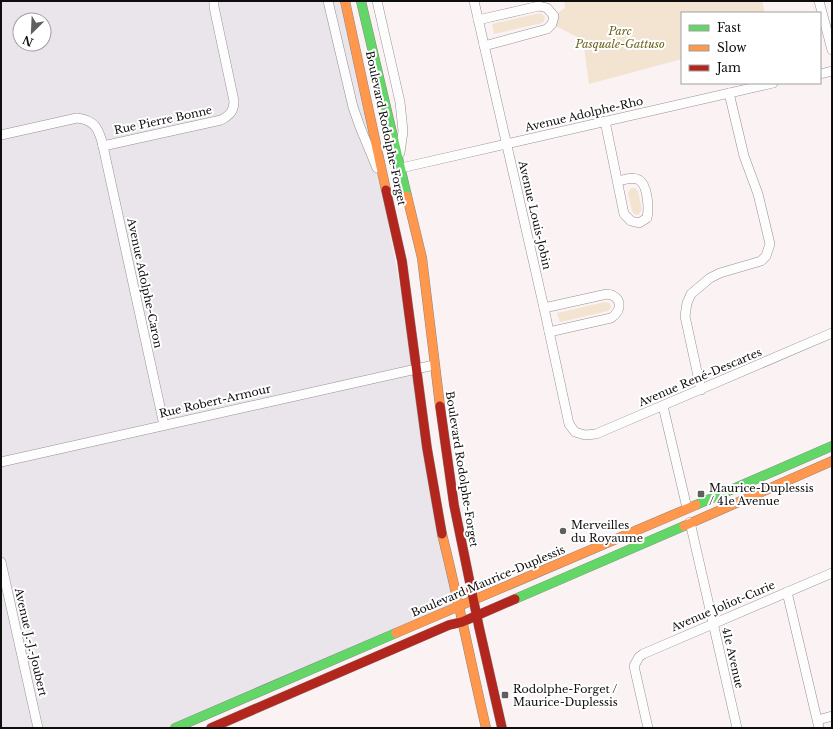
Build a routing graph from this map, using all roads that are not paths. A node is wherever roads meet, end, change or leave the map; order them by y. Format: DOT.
graph roads {
  1 [pos="214,1"];
  2 [pos="328,1"];
  3 [pos="345,1"];
  4 [pos="361,1"];
  5 [pos="376,1"];
  6 [pos="474,1"];
  7 [pos="819,1"];
  8 [pos="832,11"];
  9 [pos="822,13"];
  10 [pos="478,20"];
  11 [pos="484,46"];
  12 [pos="832,50"];
  13 [pos="832,71"];
  14 [pos="821,74"];
  15 [pos="769,84"];
  16 [pos="729,93"];
  17 [pos="605,121"];
  18 [pos="1,135"];
  19 [pos="506,145"];
  20 [pos="103,146"];
  21 [pos="400,164"];
  22 [pos="617,181"];
  23 [pos="388,192"];
  24 [pos="412,259"];
  25 [pos="544,308"];
  26 [pos="549,332"];
  27 [pos="832,333"];
  28 [pos="434,365"];
  29 [pos="417,368"];
  30 [pos="701,390"];
  31 [pos="663,406"];
  32 [pos="164,425"];
  33 [pos="575,432"];
  34 [pos="832,446"];
  35 [pos="832,461"];
  36 [pos="1,462"];
  37 [pos="687,508"];
  38 [pos="690,522"];
  39 [pos="1,562"];
  40 [pos="832,573"];
  41 [pos="787,592"];
  42 [pos="474,599"];
  43 [pos="459,606"];
  44 [pos="476,615"];
  45 [pos="462,622"];
  46 [pos="713,624"];
  47 [pos="832,716"];
  48 [pos="818,724"];
  49 [pos="38,728"];
  50 [pos="175,728"];
  51 [pos="211,728"];
  52 [pos="486,728"];
  53 [pos="502,728"];
  54 [pos="648,728"];
  55 [pos="737,728"];
  1 -- 20 [label="street, Rue Pierre Bonne"];
  2 -- 23 [label="street"];
  3 -- 23 [label="street, Boulevard Rodolphe-Forget"];
  4 -- 21 [label="street, Boulevard Rodolphe-Forget"];
  5 -- 21 [label="street, Boulevard Rodolphe-Forget"];
  6 -- 10 [label="street, Avenue Louis-Jobin"];
  7 -- 9 [label="street"];
  8 -- 9 [label="street"];
  9 -- 12 [label="street"];
  10 -- 11 [label="street, Avenue Louis-Jobin"];
  10 -- 11 [label="street"];
  11 -- 19 [label="street, Avenue Louis-Jobin"];
  13 -- 14 [label="street"];
  15 -- 16 [label="street, Avenue Adolphe-Rho"];
  16 -- 17 [label="street, Avenue Adolphe-Rho"];
  16 -- 30 [label="street"];
  17 -- 19 [label="street, Avenue Adolphe-Rho"];
  17 -- 22 [label="street"];
  18 -- 20 [label="street, Rue Pierre Bonne"];
  19 -- 21 [label="street, Avenue Adolphe-Rho"];
  19 -- 25 [label="street, Avenue Louis-Jobin"];
  20 -- 32 [label="street, Avenue Adolphe-Caron"];
  21 -- 24 [label="street, Boulevard Rodolphe-Forget"];
  22 -- 22 [label="street"];
  23 -- 24 [label="street, Boulevard Rodolphe-Forget"];
  24 -- 28 [label="street, Boulevard Rodolphe-Forget"];
  24 -- 29 [label="street, Boulevard Rodolphe-Forget"];
  25 -- 26 [label="street, Avenue Louis-Jobin"];
  25 -- 26 [label="street"];
  26 -- 33 [label="street, Avenue Louis-Jobin"];
  27 -- 30 [label="street, Avenue René-Descartes"];
  28 -- 29 [label="street, Rue Robert-Armour"];
  28 -- 42 [label="street, Boulevard Rodolphe-Forget"];
  29 -- 32 [label="street, Rue Robert-Armour"];
  29 -- 43 [label="street, Boulevard Rodolphe-Forget"];
  30 -- 31 [label="street, Avenue René-Descartes"];
  31 -- 33 [label="street, Avenue René-Descartes"];
  31 -- 37 [label="street"];
  32 -- 36 [label="street, Rue Robert-Armour"];
  34 -- 37 [label="street, Boulevard Maurice-Duplessis"];
  35 -- 38 [label="street"];
  37 -- 42 [label="street, Boulevard Maurice-Duplessis"];
  38 -- 44 [label="street"];
  38 -- 46 [label="street, 41e Avenue"];
  39 -- 49 [label="street, Avenue J.-J.-Joubert"];
  40 -- 41 [label="street, Avenue Joliot-Curie"];
  41 -- 46 [label="street, Avenue Joliot-Curie"];
  41 -- 48 [label="street"];
  42 -- 43 [label="street, Boulevard Maurice-Duplessis"];
  42 -- 44 [label="street, Boulevard Rodolphe-Forget"];
  43 -- 45 [label="street, Boulevard Rodolphe-Forget"];
  43 -- 50 [label="street, Boulevard Maurice-Duplessis"];
  44 -- 45 [label="street"];
  44 -- 53 [label="street, Boulevard Rodolphe-Forget"];
  45 -- 51 [label="street"];
  45 -- 52 [label="street, Boulevard Rodolphe-Forget"];
  46 -- 54 [label="street, Avenue Joliot-Curie"];
  46 -- 55 [label="street, 41e Avenue"];
  47 -- 48 [label="street"];
}
